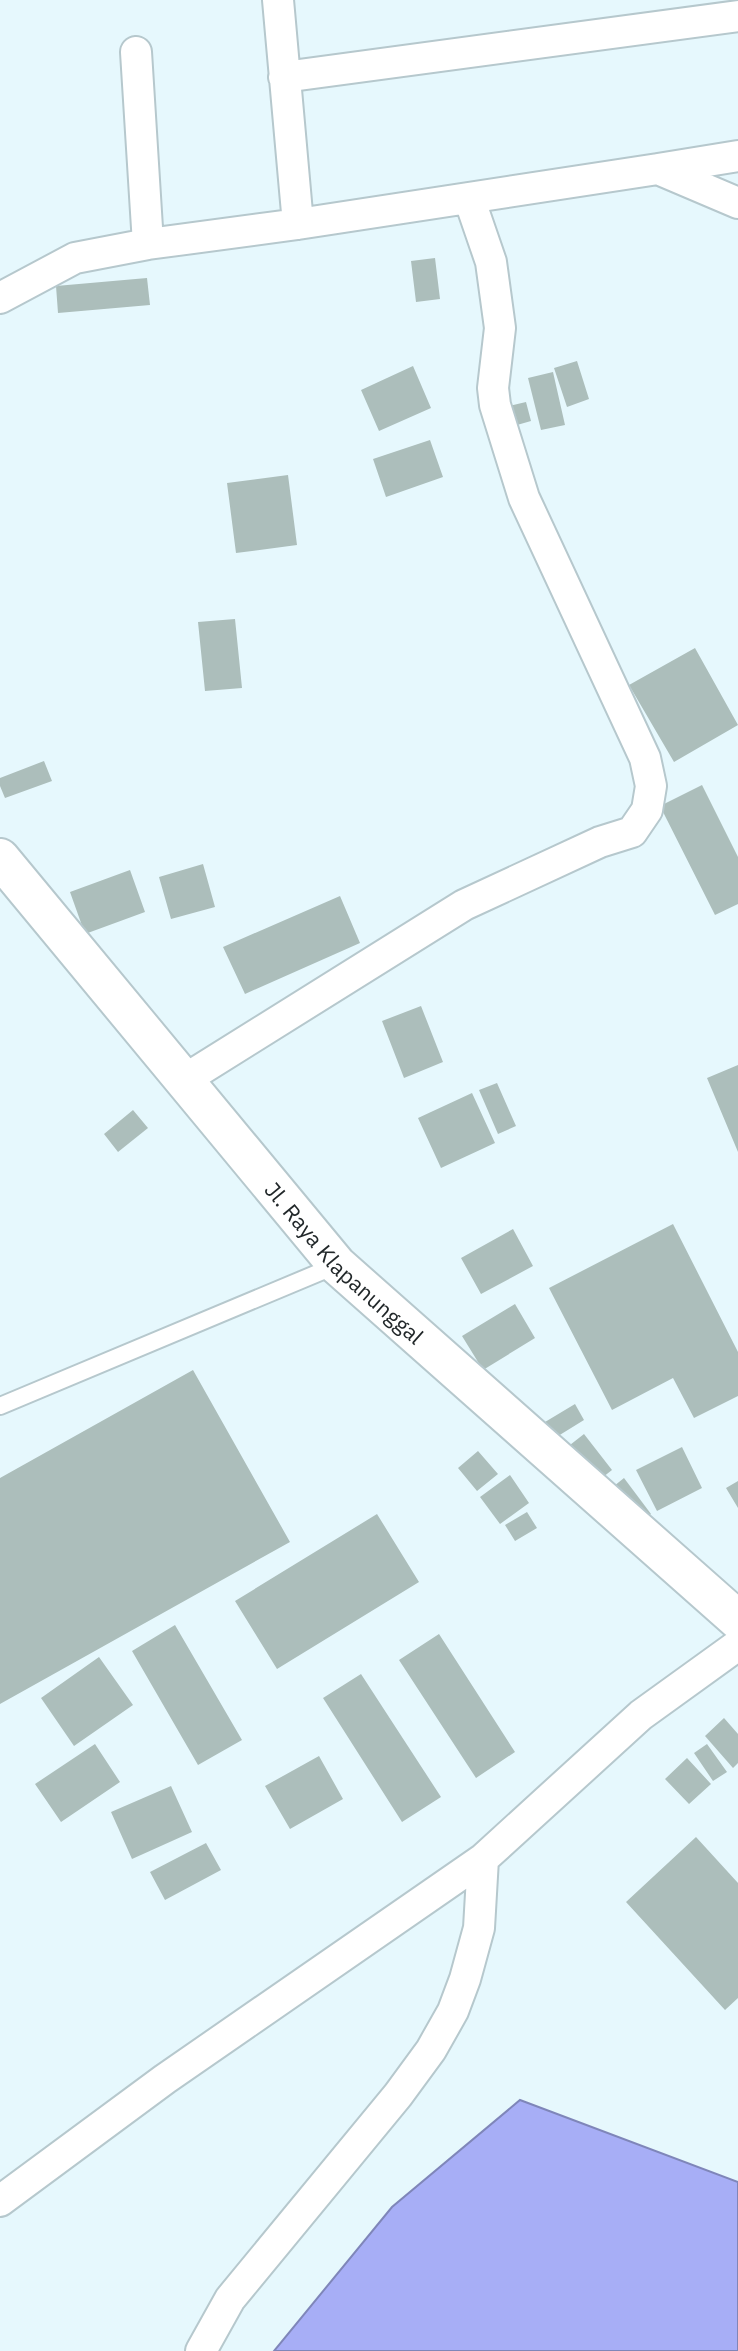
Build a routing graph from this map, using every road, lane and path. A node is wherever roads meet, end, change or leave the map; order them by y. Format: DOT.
graph roads {
  1 [pos="278,0"];
  2 [pos="738,16"];
  3 [pos="136,52"];
  4 [pos="284,77"];
  5 [pos="738,156"];
  6 [pos="658,169"];
  7 [pos="469,198"];
  8 [pos="738,203"];
  9 [pos="298,224"];
  10 [pos="148,244"];
  11 [pos="0,298"];
  12 [pos="0,858"];
  13 [pos="184,1080"];
  14 [pos="337,1265"];
  15 [pos="0,1406"];
  16 [pos="738,1620"];
  17 [pos="738,1645"];
  18 [pos="483,1859"];
  19 [pos="0,2201"];
  20 [pos="201,2351"];
  1 -- 4 [label="street"];
  2 -- 4 [label="street"];
  3 -- 10 [label="street"];
  4 -- 9 [label="street"];
  5 -- 6 [label="street"];
  6 -- 7 [label="street"];
  6 -- 8 [label="street"];
  7 -- 9 [label="street"];
  7 -- 13 [label="street"];
  9 -- 10 [label="street"];
  10 -- 11 [label="street"];
  12 -- 13 [label="street, Jl. Raya Klapanunggal"];
  13 -- 14 [label="street, Jl. Raya Klapanunggal"];
  14 -- 15 [label="lane"];
  14 -- 16 [label="street, Jl. Raya Klapanunggal"];
  17 -- 18 [label="street"];
  18 -- 19 [label="street"];
  18 -- 20 [label="street"];
}
